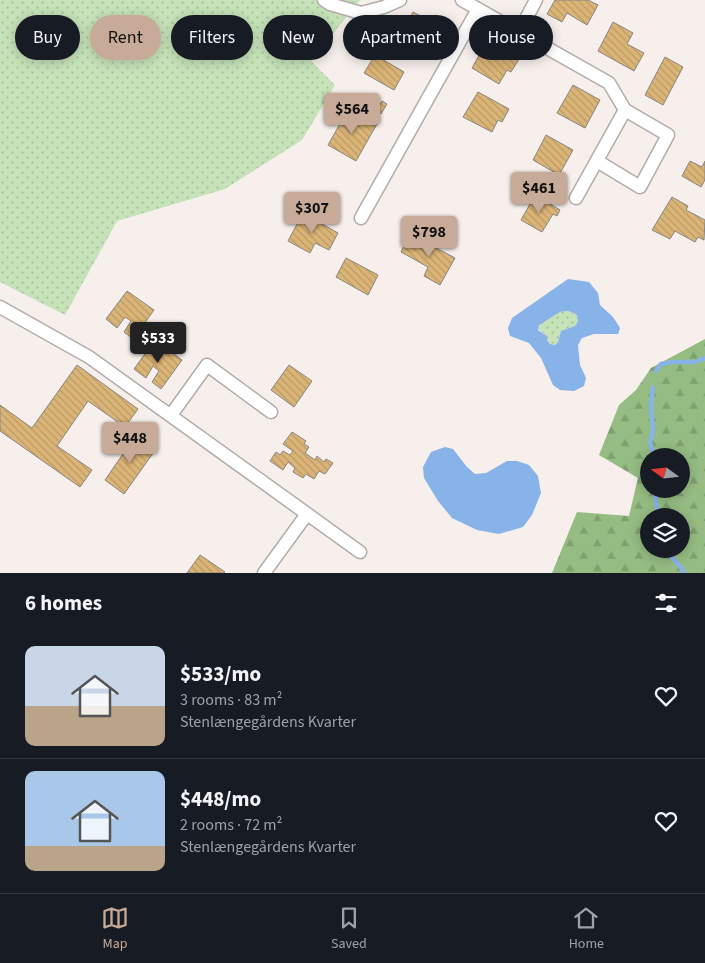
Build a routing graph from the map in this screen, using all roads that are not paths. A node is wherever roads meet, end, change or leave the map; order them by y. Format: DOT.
graph roads {
  1 [pos="324,0"];
  2 [pos="400,0"];
  3 [pos="462,0"];
  4 [pos="536,0"];
  5 [pos="478,9"];
  6 [pos="489,15"];
  7 [pos="528,15"];
  8 [pos="553,51"];
  9 [pos="625,110"];
  10 [pos="596,161"];
  11 [pos="576,198"];
  12 [pos="361,218"];
  13 [pos="0,307"];
  14 [pos="272,412"];
  15 [pos="171,415"];
  16 [pos="307,514"];
  17 [pos="360,552"];
  18 [pos="264,573"];
  1 -- 2 [label="street"];
  3 -- 5 [label="street"];
  4 -- 7 [label="street"];
  5 -- 6 [label="street"];
  5 -- 12 [label="street"];
  8 -- 9 [label="street"];
  9 -- 10 [label="street"];
  9 -- 10 [label="street"];
  10 -- 11 [label="street"];
  13 -- 15 [label="street"];
  14 -- 15 [label="street"];
  15 -- 16 [label="street"];
  16 -- 17 [label="street"];
  16 -- 18 [label="street"];
}
